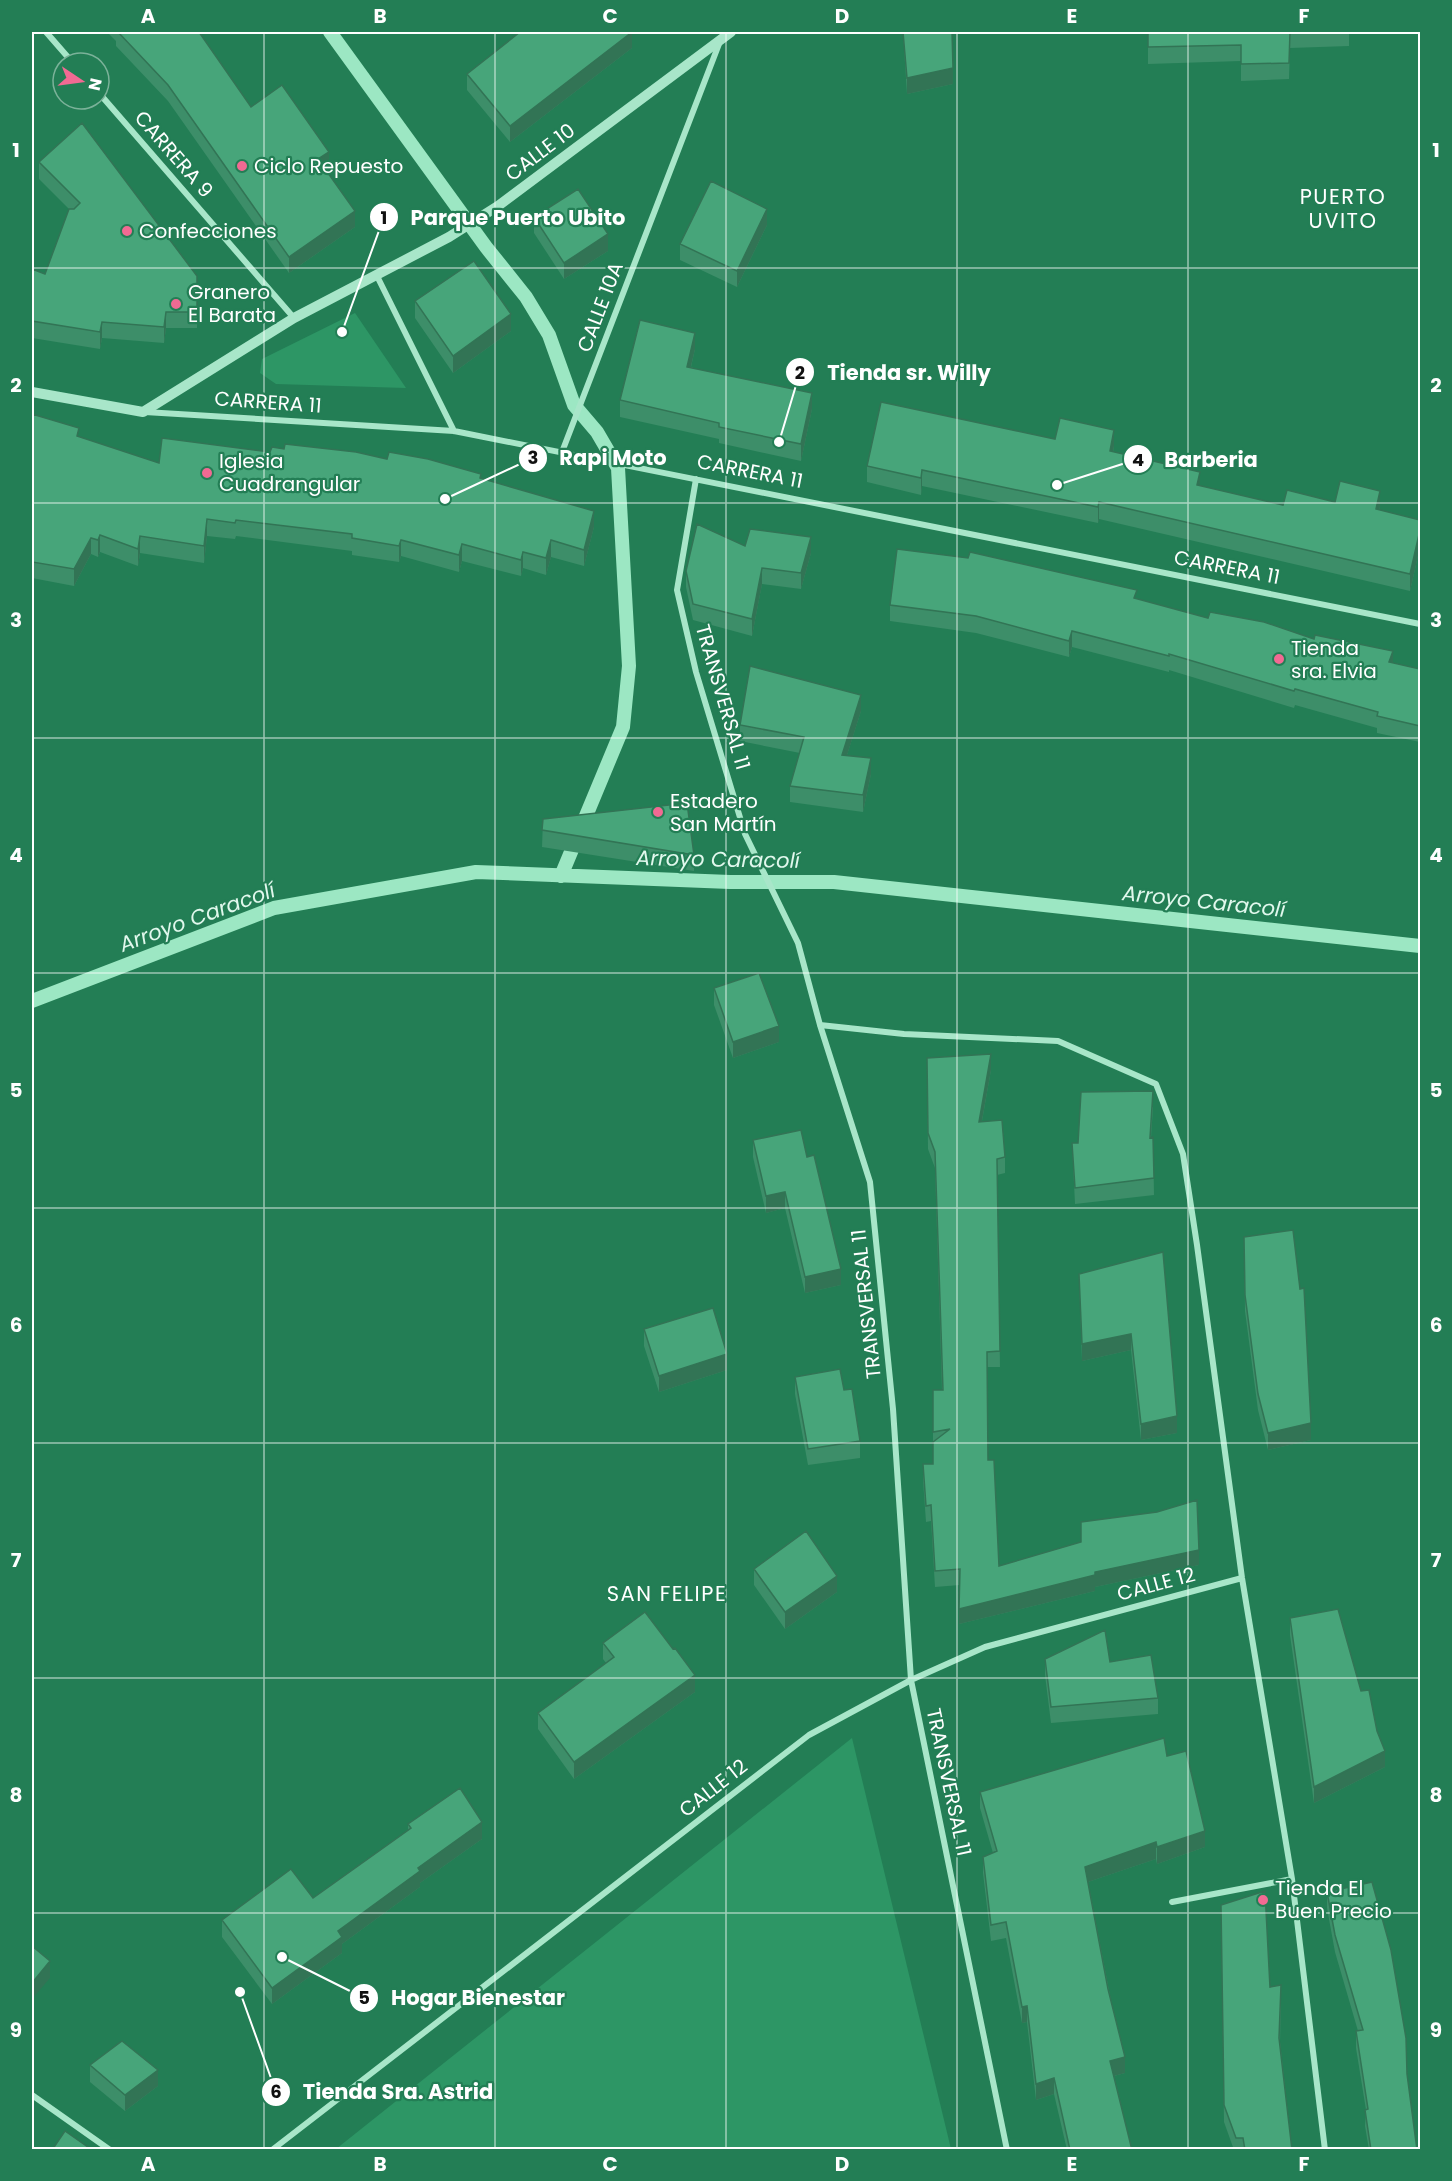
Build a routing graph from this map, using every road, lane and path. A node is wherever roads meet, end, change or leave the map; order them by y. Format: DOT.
graph roads {
  1 [pos="46,32"];
  2 [pos="731,32"];
  3 [pos="721,38"];
  4 [pos="63,51"];
  5 [pos="111,107"];
  6 [pos="377,276"];
  7 [pos="294,318"];
  8 [pos="32,392"];
  9 [pos="143,412"];
  10 [pos="454,431"];
  11 [pos="562,452"];
  12 [pos="696,479"];
  13 [pos="1420,624"];
  14 [pos="820,1025"];
  15 [pos="1242,1578"];
  16 [pos="911,1680"];
  17 [pos="1292,1879"];
  18 [pos="1172,1902"];
  19 [pos="32,2095"];
  20 [pos="110,2150"];
  21 [pos="272,2150"];
  22 [pos="1007,2150"];
  23 [pos="1324,2150"];
  1 -- 4 [label="street"];
  2 -- 3 [label="street, CALLE 10"];
  3 -- 6 [label="street, CALLE 10"];
  3 -- 11 [label="street, CALLE 10A"];
  5 -- 7 [label="street, CARRERA 9"];
  6 -- 7 [label="street, CALLE 10"];
  6 -- 10 [label="street"];
  7 -- 9 [label="street, CALLE 10"];
  8 -- 9 [label="street, CARRERA 11"];
  9 -- 10 [label="street, CARRERA 11"];
  10 -- 11 [label="street, CARRERA 11"];
  11 -- 12 [label="street, CARRERA 11"];
  12 -- 13 [label="street, CARRERA 11"];
  12 -- 14 [label="street, TRANSVERSAL 11"];
  14 -- 15 [label="street"];
  14 -- 16 [label="street, TRANSVERSAL 11"];
  15 -- 16 [label="street, CALLE 12"];
  15 -- 17 [label="street"];
  16 -- 21 [label="street, CALLE 12"];
  16 -- 22 [label="street, TRANSVERSAL 11"];
  17 -- 18 [label="street"];
  17 -- 23 [label="street"];
  19 -- 20 [label="street"];
}
